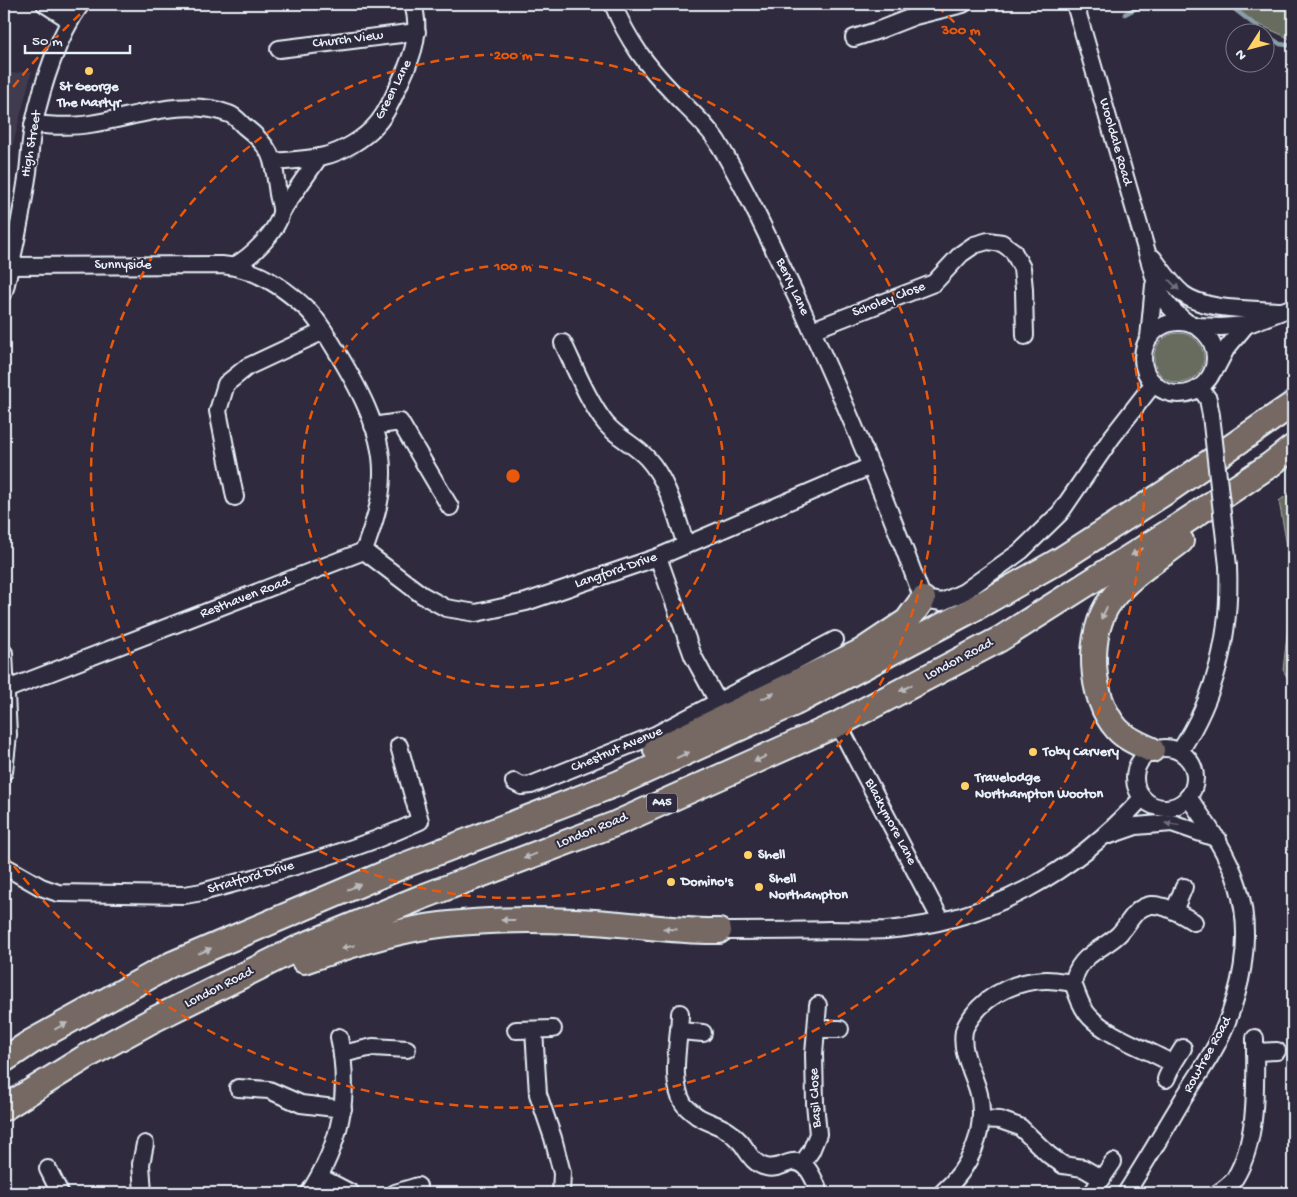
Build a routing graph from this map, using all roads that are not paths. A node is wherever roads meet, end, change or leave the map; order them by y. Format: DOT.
graph roads {
  1 [pos="45,4"];
  2 [pos="81,4"];
  3 [pos="413,4"];
  4 [pos="613,4"];
  5 [pos="964,4"];
  6 [pos="1075,4"];
  7 [pos="70,20"];
  8 [pos="418,32"];
  9 [pos="854,38"];
  10 [pos="278,49"];
  11 [pos="34,124"];
  12 [pos="319,157"];
  13 [pos="274,162"];
  14 [pos="281,212"];
  15 [pos="1145,246"];
  16 [pos="7,266"];
  17 [pos="234,266"];
  18 [pos="1155,280"];
  19 [pos="4,292"];
  20 [pos="1287,309"];
  21 [pos="1191,324"];
  22 [pos="1246,325"];
  23 [pos="812,330"];
  24 [pos="324,331"];
  25 [pos="1025,336"];
  26 [pos="1149,338"];
  27 [pos="563,343"];
  28 [pos="1214,371"];
  29 [pos="1154,384"];
  30 [pos="1200,388"];
  31 [pos="1293,404"];
  32 [pos="373,426"];
  33 [pos="1293,447"];
  34 [pos="1270,465"];
  35 [pos="871,466"];
  36 [pos="235,497"];
  37 [pos="450,507"];
  38 [pos="686,545"];
  39 [pos="364,551"];
  40 [pos="658,557"];
  41 [pos="922,599"];
  42 [pos="836,640"];
  43 [pos="4,653"];
  44 [pos="5,690"];
  45 [pos="718,702"];
  46 [pos="838,724"];
  47 [pos="398,746"];
  48 [pos="1152,750"];
  49 [pos="1180,751"];
  50 [pos="4,772"];
  51 [pos="514,782"];
  52 [pos="1188,797"];
  53 [pos="1142,798"];
  54 [pos="505,826"];
  55 [pos="1103,838"];
  56 [pos="1218,839"];
  57 [pos="4,866"];
  58 [pos="1184,887"];
  59 [pos="1174,911"];
  60 [pos="941,920"];
  61 [pos="1194,922"];
  62 [pos="719,931"];
  63 [pos="1073,983"];
  64 [pos="204,995"];
  65 [pos="818,1005"];
  66 [pos="680,1013"];
  67 [pos="553,1029"];
  68 [pos="817,1029"];
  69 [pos="840,1029"];
  70 [pos="516,1030"];
  71 [pos="534,1030"];
  72 [pos="680,1031"];
  73 [pos="703,1033"];
  74 [pos="339,1037"];
  75 [pos="31,1042"];
  76 [pos="1183,1048"];
  77 [pos="4,1049"];
  78 [pos="407,1049"];
  79 [pos="1277,1051"];
  80 [pos="342,1054"];
  81 [pos="4,1060"];
  82 [pos="1173,1064"];
  83 [pos="1166,1079"];
  84 [pos="238,1088"];
  85 [pos="4,1108"];
  86 [pos="343,1109"];
  87 [pos="981,1119"];
  88 [pos="146,1144"];
  89 [pos="1113,1162"];
  90 [pos="802,1164"];
  91 [pos="48,1170"];
  92 [pos="320,1177"];
  93 [pos="1102,1179"];
  94 [pos="418,1186"];
  95 [pos="55,1191"];
  96 [pos="143,1193"];
  97 [pos="309,1193"];
  98 [pos="351,1193"];
  99 [pos="395,1193"];
  100 [pos="561,1193"];
  101 [pos="820,1193"];
  102 [pos="942,1193"];
  103 [pos="1092,1193"];
  104 [pos="1126,1193"];
  105 [pos="1218,1193"];
  1 -- 7 [label="street"];
  2 -- 7 [label="street, High Street"];
  3 -- 8 [label="street, Green Lane"];
  4 -- 23 [label="street, Berry Lane"];
  5 -- 9 [label="street"];
  6 -- 15 [label="street, Wooldale Road"];
  7 -- 11 [label="street, High Street"];
  8 -- 10 [label="street, Church View"];
  8 -- 12 [label="street, Green Lane"];
  11 -- 13 [label="street"];
  11 -- 16 [label="street, High Street"];
  12 -- 13 [label="street, Green Lane"];
  12 -- 14 [label="street"];
  13 -- 14 [label="street"];
  14 -- 17 [label="street"];
  15 -- 18 [label="street, Wooldale Road"];
  15 -- 20 [label="street, one-way"];
  16 -- 17 [label="street, Sunnyside"];
  16 -- 19 [label="street, High Street"];
  17 -- 24 [label="street"];
  18 -- 21 [label="street, Wooldale Road"];
  18 -- 26 [label="street, Wooldale Road"];
  20 -- 22 [label="street"];
  21 -- 22 [label="street"];
  21 -- 26 [label="street"];
  21 -- 28 [label="street"];
  22 -- 28 [label="street"];
  23 -- 25 [label="street, Scholey Close"];
  23 -- 35 [label="street, Berry Lane"];
  24 -- 32 [label="street"];
  24 -- 36 [label="street"];
  26 -- 29 [label="street"];
  27 -- 38 [label="street"];
  28 -- 30 [label="street"];
  29 -- 30 [label="street"];
  29 -- 41 [label="street"];
  30 -- 49 [label="street, bridge"];
  54 -- 31 [label="highway, one-way"];
  32 -- 37 [label="street"];
  32 -- 39 [label="street"];
  33 -- 34 [label="highway, London Road / A45"];
  34 -- 46 [label="highway, London Road / A45, one-way"];
  34 -- 48 [label="highway, one-way"];
  35 -- 38 [label="street, Langford Drive"];
  35 -- 41 [label="street, Berry Lane"];
  38 -- 40 [label="street, Langford Drive"];
  39 -- 40 [label="street, Langford Drive"];
  39 -- 44 [label="street, Resthaven Road"];
  40 -- 45 [label="street"];
  54 -- 41 [label="highway, one-way"];
  42 -- 45 [label="street, Chestnut Avenue"];
  43 -- 44 [label="street"];
  44 -- 50 [label="street"];
  45 -- 51 [label="street, Chestnut Avenue"];
  46 -- 60 [label="street, Blackymore Lane"];
  46 -- 64 [label="highway, London Road / A45, one-way"];
  47 -- 57 [label="street, Stratford Drive"];
  48 -- 49 [label="street"];
  48 -- 53 [label="street"];
  49 -- 52 [label="street"];
  52 -- 53 [label="street"];
  52 -- 56 [label="street, Rowtree Road"];
  53 -- 55 [label="street"];
  75 -- 54 [label="highway, one-way"];
  56 -- 55 [label="street, one-way"];
  55 -- 60 [label="street"];
  56 -- 104 [label="street, Rowtree Road"];
  58 -- 59 [label="street"];
  59 -- 61 [label="street"];
  59 -- 63 [label="street"];
  60 -- 62 [label="street"];
  62 -- 64 [label="highway, one-way"];
  63 -- 82 [label="street"];
  63 -- 87 [label="street"];
  64 -- 85 [label="highway, London Road / A45"];
  65 -- 68 [label="street, Basil Close"];
  66 -- 72 [label="street"];
  67 -- 71 [label="street"];
  68 -- 69 [label="street"];
  68 -- 90 [label="street, Basil Close"];
  70 -- 71 [label="street"];
  71 -- 100 [label="street"];
  72 -- 73 [label="street"];
  72 -- 90 [label="street"];
  74 -- 80 [label="street"];
  75 -- 77 [label="highway"];
  75 -- 81 [label="highway"];
  76 -- 82 [label="street"];
  78 -- 80 [label="street"];
  79 -- 105 [label="street"];
  80 -- 86 [label="street"];
  82 -- 83 [label="street"];
  84 -- 86 [label="street"];
  86 -- 92 [label="street"];
  87 -- 93 [label="street"];
  87 -- 102 [label="street"];
  88 -- 96 [label="street"];
  89 -- 93 [label="street"];
  90 -- 101 [label="street"];
  91 -- 95 [label="street"];
  92 -- 97 [label="street"];
  92 -- 98 [label="street"];
  93 -- 103 [label="street"];
  94 -- 99 [label="street"];
}
